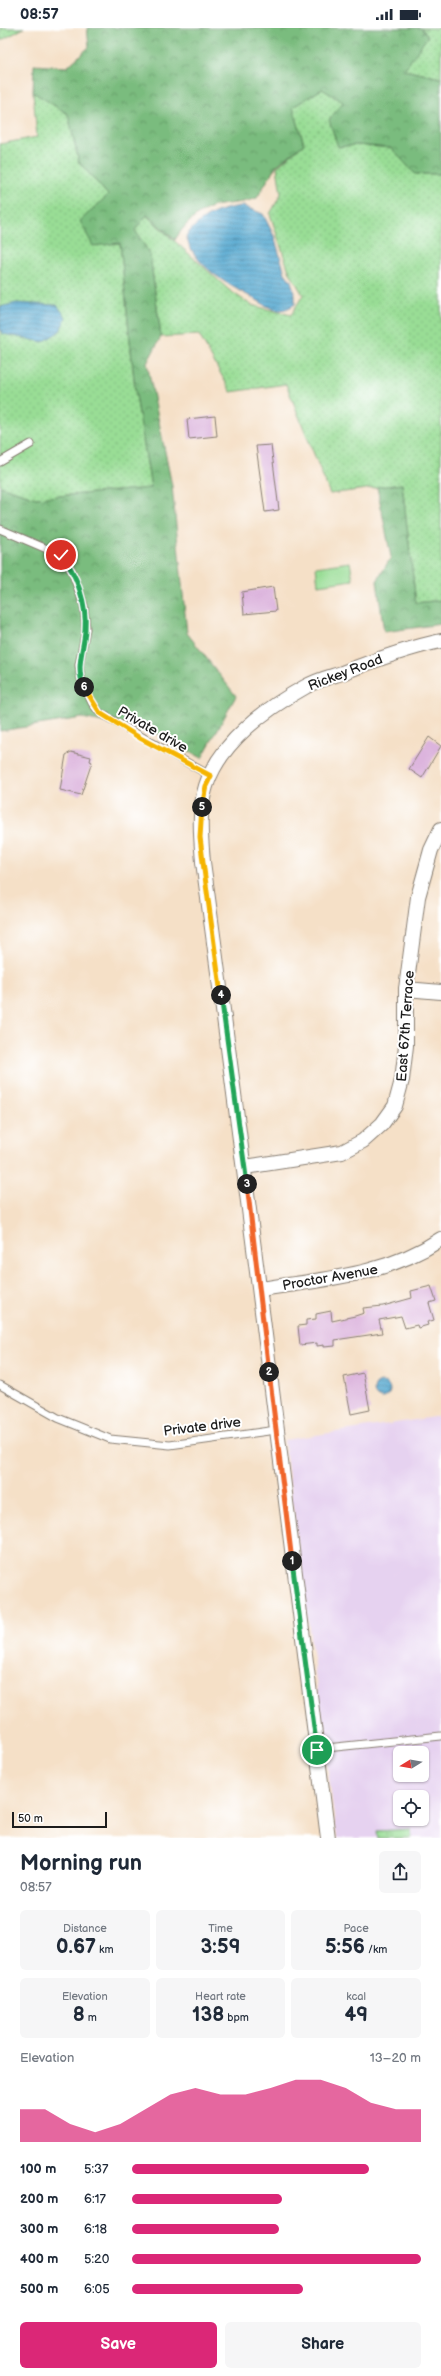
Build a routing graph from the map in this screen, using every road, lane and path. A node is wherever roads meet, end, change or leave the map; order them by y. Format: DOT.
graph roads {
  1 [pos="30,444"];
  2 [pos="0,462"];
  3 [pos="0,529"];
  4 [pos="441,641"];
  5 [pos="211,776"];
  6 [pos="441,829"];
  7 [pos="406,989"];
  8 [pos="441,992"];
  9 [pos="245,1167"];
  10 [pos="441,1239"];
  11 [pos="261,1289"];
  12 [pos="0,1385"];
  13 [pos="276,1430"];
  14 [pos="441,1736"];
  15 [pos="317,1750"];
  16 [pos="328,1838"];
  1 -- 2 [label="lane"];
  3 -- 5 [label="lane, Private drive"];
  4 -- 5 [label="street, Rickey Road"];
  5 -- 9 [label="street, Rickey Road"];
  6 -- 7 [label="street, East 67th Terrace"];
  7 -- 8 [label="street"];
  7 -- 9 [label="street, East 67th Terrace"];
  9 -- 11 [label="street, Rickey Road"];
  10 -- 11 [label="street, Proctor Avenue"];
  11 -- 13 [label="street, Rickey Road"];
  12 -- 13 [label="lane, Private drive"];
  13 -- 15 [label="street, Rickey Road"];
  14 -- 15 [label="lane"];
  15 -- 16 [label="street, Rickey Road"];
}
